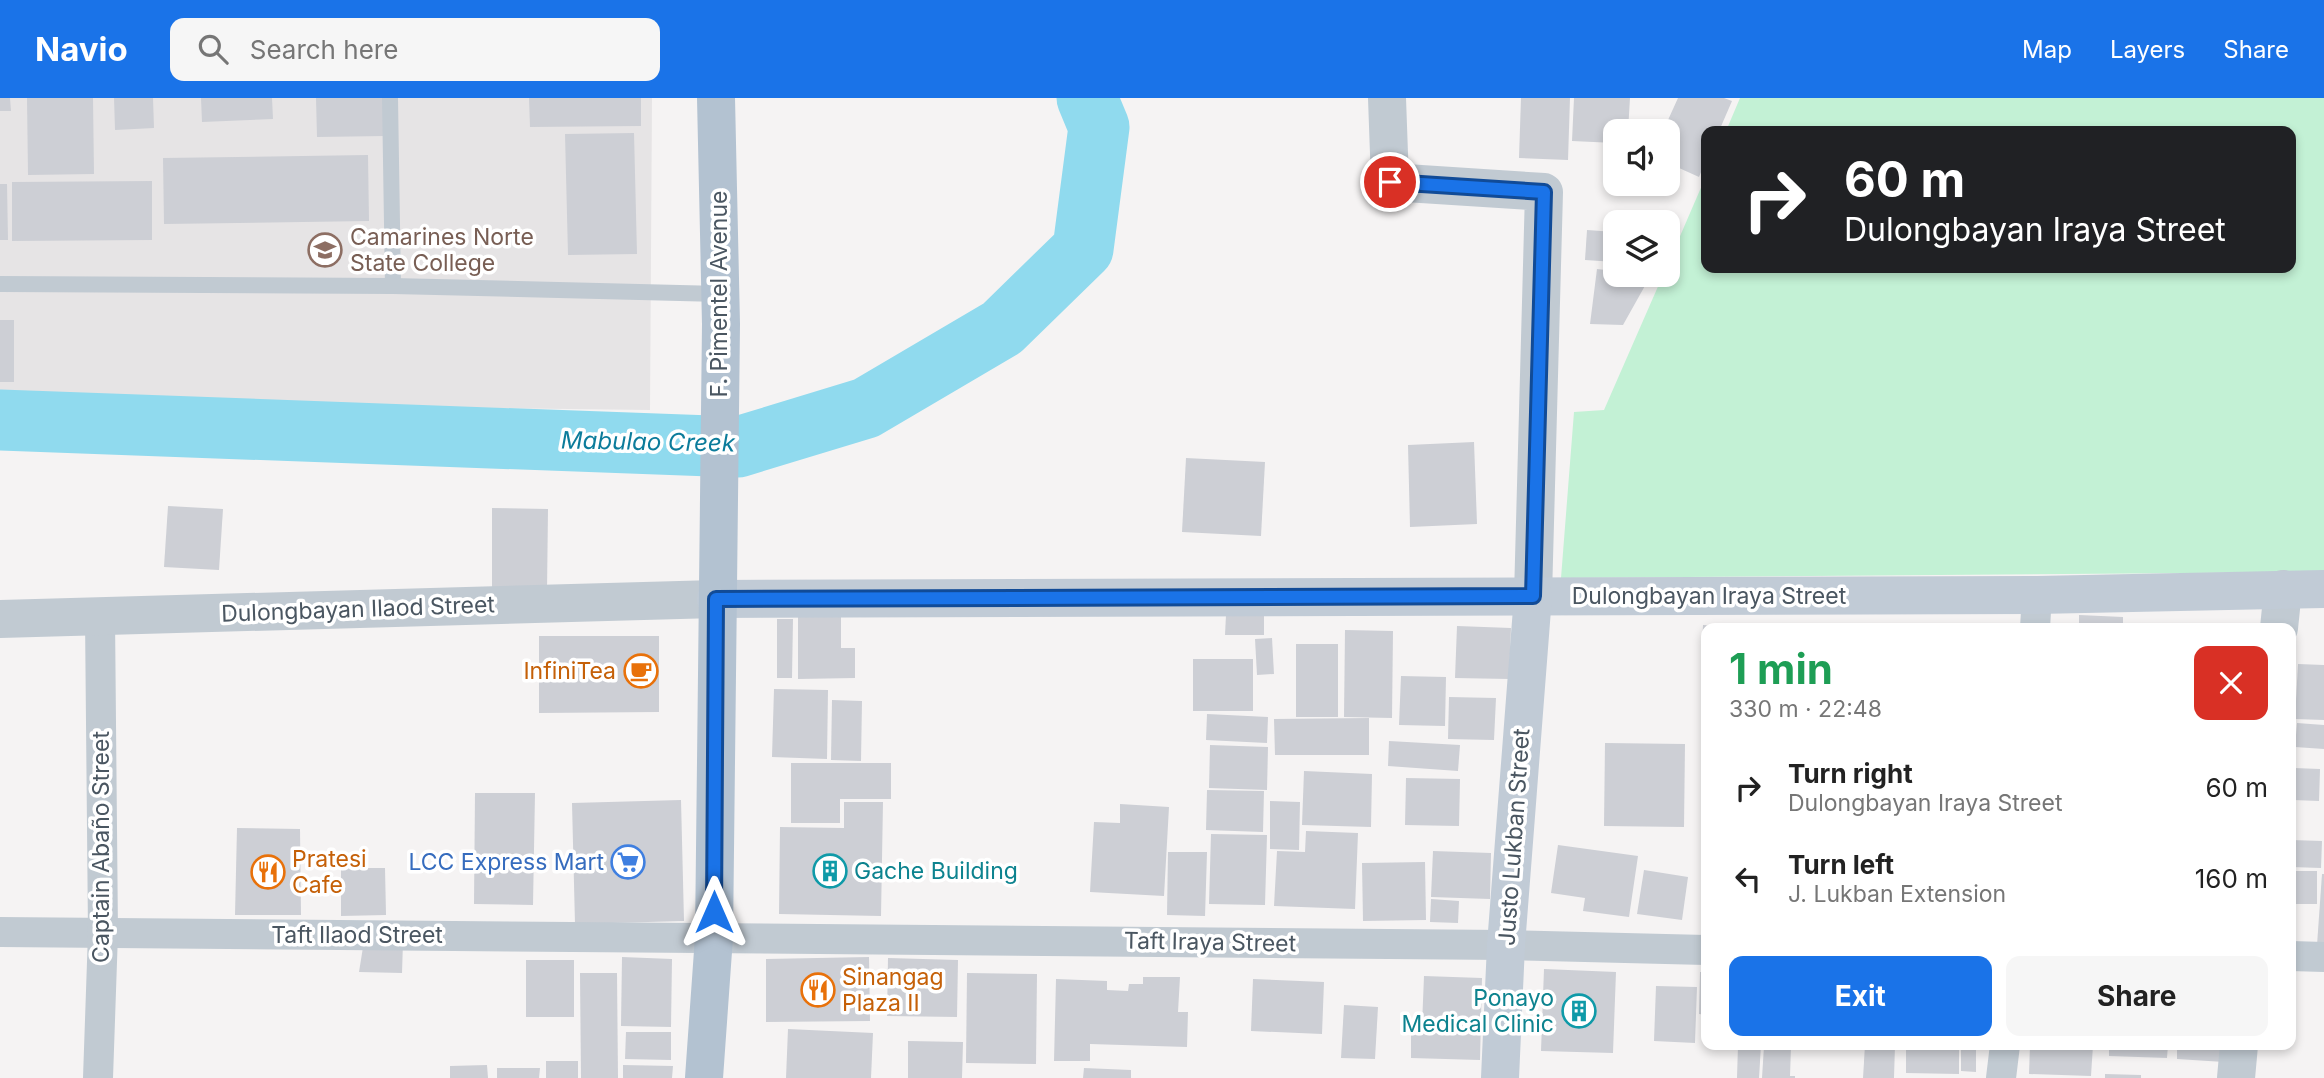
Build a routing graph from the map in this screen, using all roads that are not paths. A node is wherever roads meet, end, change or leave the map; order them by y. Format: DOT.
graph roads {
  1 [pos="390,98"];
  2 [pos="716,98"];
  3 [pos="1387,98"];
  4 [pos="0,284"];
  5 [pos="393,286"];
  6 [pos="720,294"];
  7 [pos="2283,589"];
  8 [pos="2324,589"];
  9 [pos="1533,596"];
  10 [pos="716,599"];
  11 [pos="2036,612"];
  12 [pos="100,617"];
  13 [pos="0,619"];
  14 [pos="2280,623"];
  15 [pos="0,932"];
  16 [pos="103,933"];
  17 [pos="714,937"];
  18 [pos="1506,945"];
  19 [pos="1701,950"];
  20 [pos="2296,956"];
  21 [pos="2324,957"];
  22 [pos="2004,1050"];
  23 [pos="2239,1050"];
  24 [pos="98,1078"];
  25 [pos="704,1078"];
  26 [pos="1500,1078"];
  27 [pos="2001,1078"];
  28 [pos="2236,1078"];
  1 -- 5 [label="lane"];
  2 -- 6 [label="main road, F. Pimentel Avenue"];
  3 -- 9 [label="street"];
  4 -- 5 [label="lane"];
  5 -- 6 [label="lane"];
  6 -- 10 [label="main road, F. Pimentel Avenue"];
  7 -- 8 [label="main road, Dulongbayan Iraya Street"];
  7 -- 11 [label="main road, Dulongbayan Iraya Street"];
  7 -- 14 [label="street"];
  9 -- 10 [label="main road, Dulongbayan Iraya Street"];
  9 -- 11 [label="main road, Dulongbayan Iraya Street"];
  9 -- 18 [label="main road, Justo Lukban Street"];
  10 -- 12 [label="street, Dulongbayan Ilaod Street"];
  10 -- 17 [label="main road, F. Pimentel Avenue"];
  12 -- 13 [label="street, Dulongbayan Ilaod Street"];
  12 -- 16 [label="street, Captain Abaño Street"];
  15 -- 16 [label="street, Taft Ilaod Street"];
  16 -- 17 [label="street, Taft Ilaod Street"];
  16 -- 24 [label="street, Captain Abaño Street"];
  17 -- 18 [label="street, Taft Iraya Street"];
  17 -- 25 [label="main road, F. Pimentel Avenue"];
  18 -- 19 [label="street, Taft Iraya Street"];
  18 -- 26 [label="main road, Justo Lukban Street"];
  20 -- 21 [label="street"];
  22 -- 27 [label="street"];
  23 -- 28 [label="street"];
}
